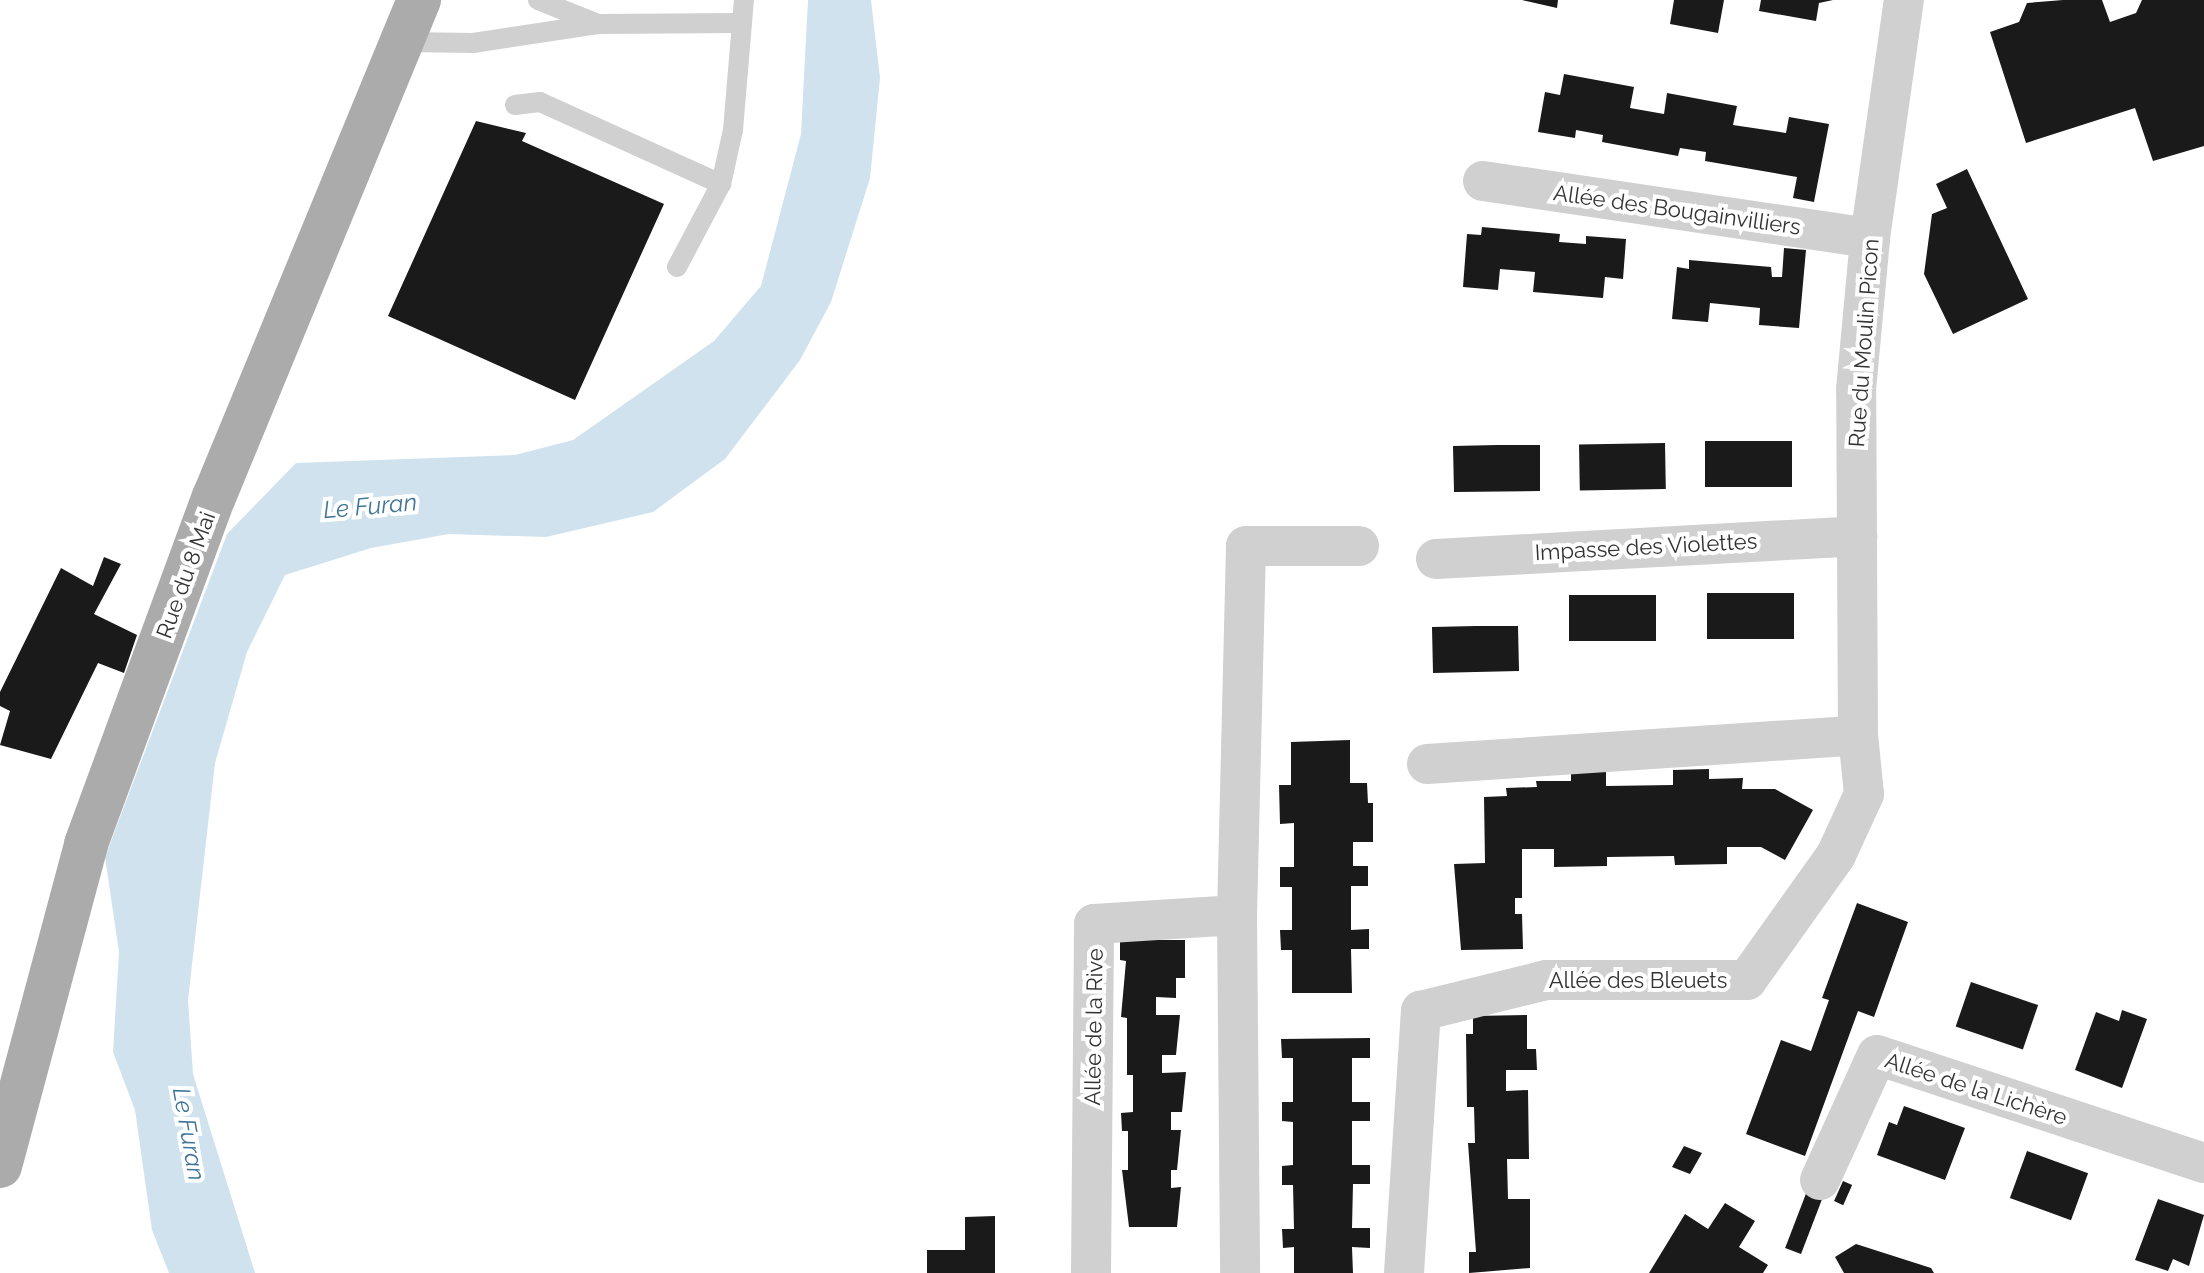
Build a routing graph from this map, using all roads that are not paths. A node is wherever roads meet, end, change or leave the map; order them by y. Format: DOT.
graph roads {
  1 [pos="419,0"];
  2 [pos="538,0"];
  3 [pos="744,0"];
  4 [pos="1904,0"];
  5 [pos="742,23"];
  6 [pos="598,24"];
  7 [pos="405,42"];
  8 [pos="515,105"];
  9 [pos="1483,181"];
  10 [pos="721,184"];
  11 [pos="1870,238"];
  12 [pos="677,267"];
  13 [pos="1857,536"];
  14 [pos="1359,546"];
  15 [pos="1436,559"];
  16 [pos="1858,735"];
  17 [pos="1427,764"];
  18 [pos="1237,915"];
  19 [pos="2204,1163"];
  20 [pos="0,1166"];
  21 [pos="1820,1180"];
  22 [pos="1091,1273"];
  23 [pos="1240,1273"];
  24 [pos="1404,1273"];
  1 -- 7 [label="main road, Rue du 8 Mai"];
  2 -- 6 [label="lane"];
  3 -- 5 [label="lane"];
  4 -- 11 [label="street, Rue du Moulin Picon"];
  5 -- 6 [label="lane"];
  5 -- 10 [label="lane"];
  6 -- 7 [label="lane"];
  7 -- 20 [label="main road, Rue du 8 Mai"];
  8 -- 10 [label="lane"];
  9 -- 11 [label="street, Allée des Bougainvilliers"];
  10 -- 12 [label="lane"];
  11 -- 13 [label="street, Rue du Moulin Picon"];
  13 -- 15 [label="street, Impasse des Violettes"];
  13 -- 16 [label="street, Rue du Moulin Picon"];
  14 -- 18 [label="street"];
  16 -- 17 [label="street"];
  16 -- 24 [label="street, Allée des Bleuets"];
  18 -- 22 [label="street, Allée de la Rive"];
  18 -- 23 [label="street"];
  19 -- 21 [label="street, Allée de la Lichère"];
}
